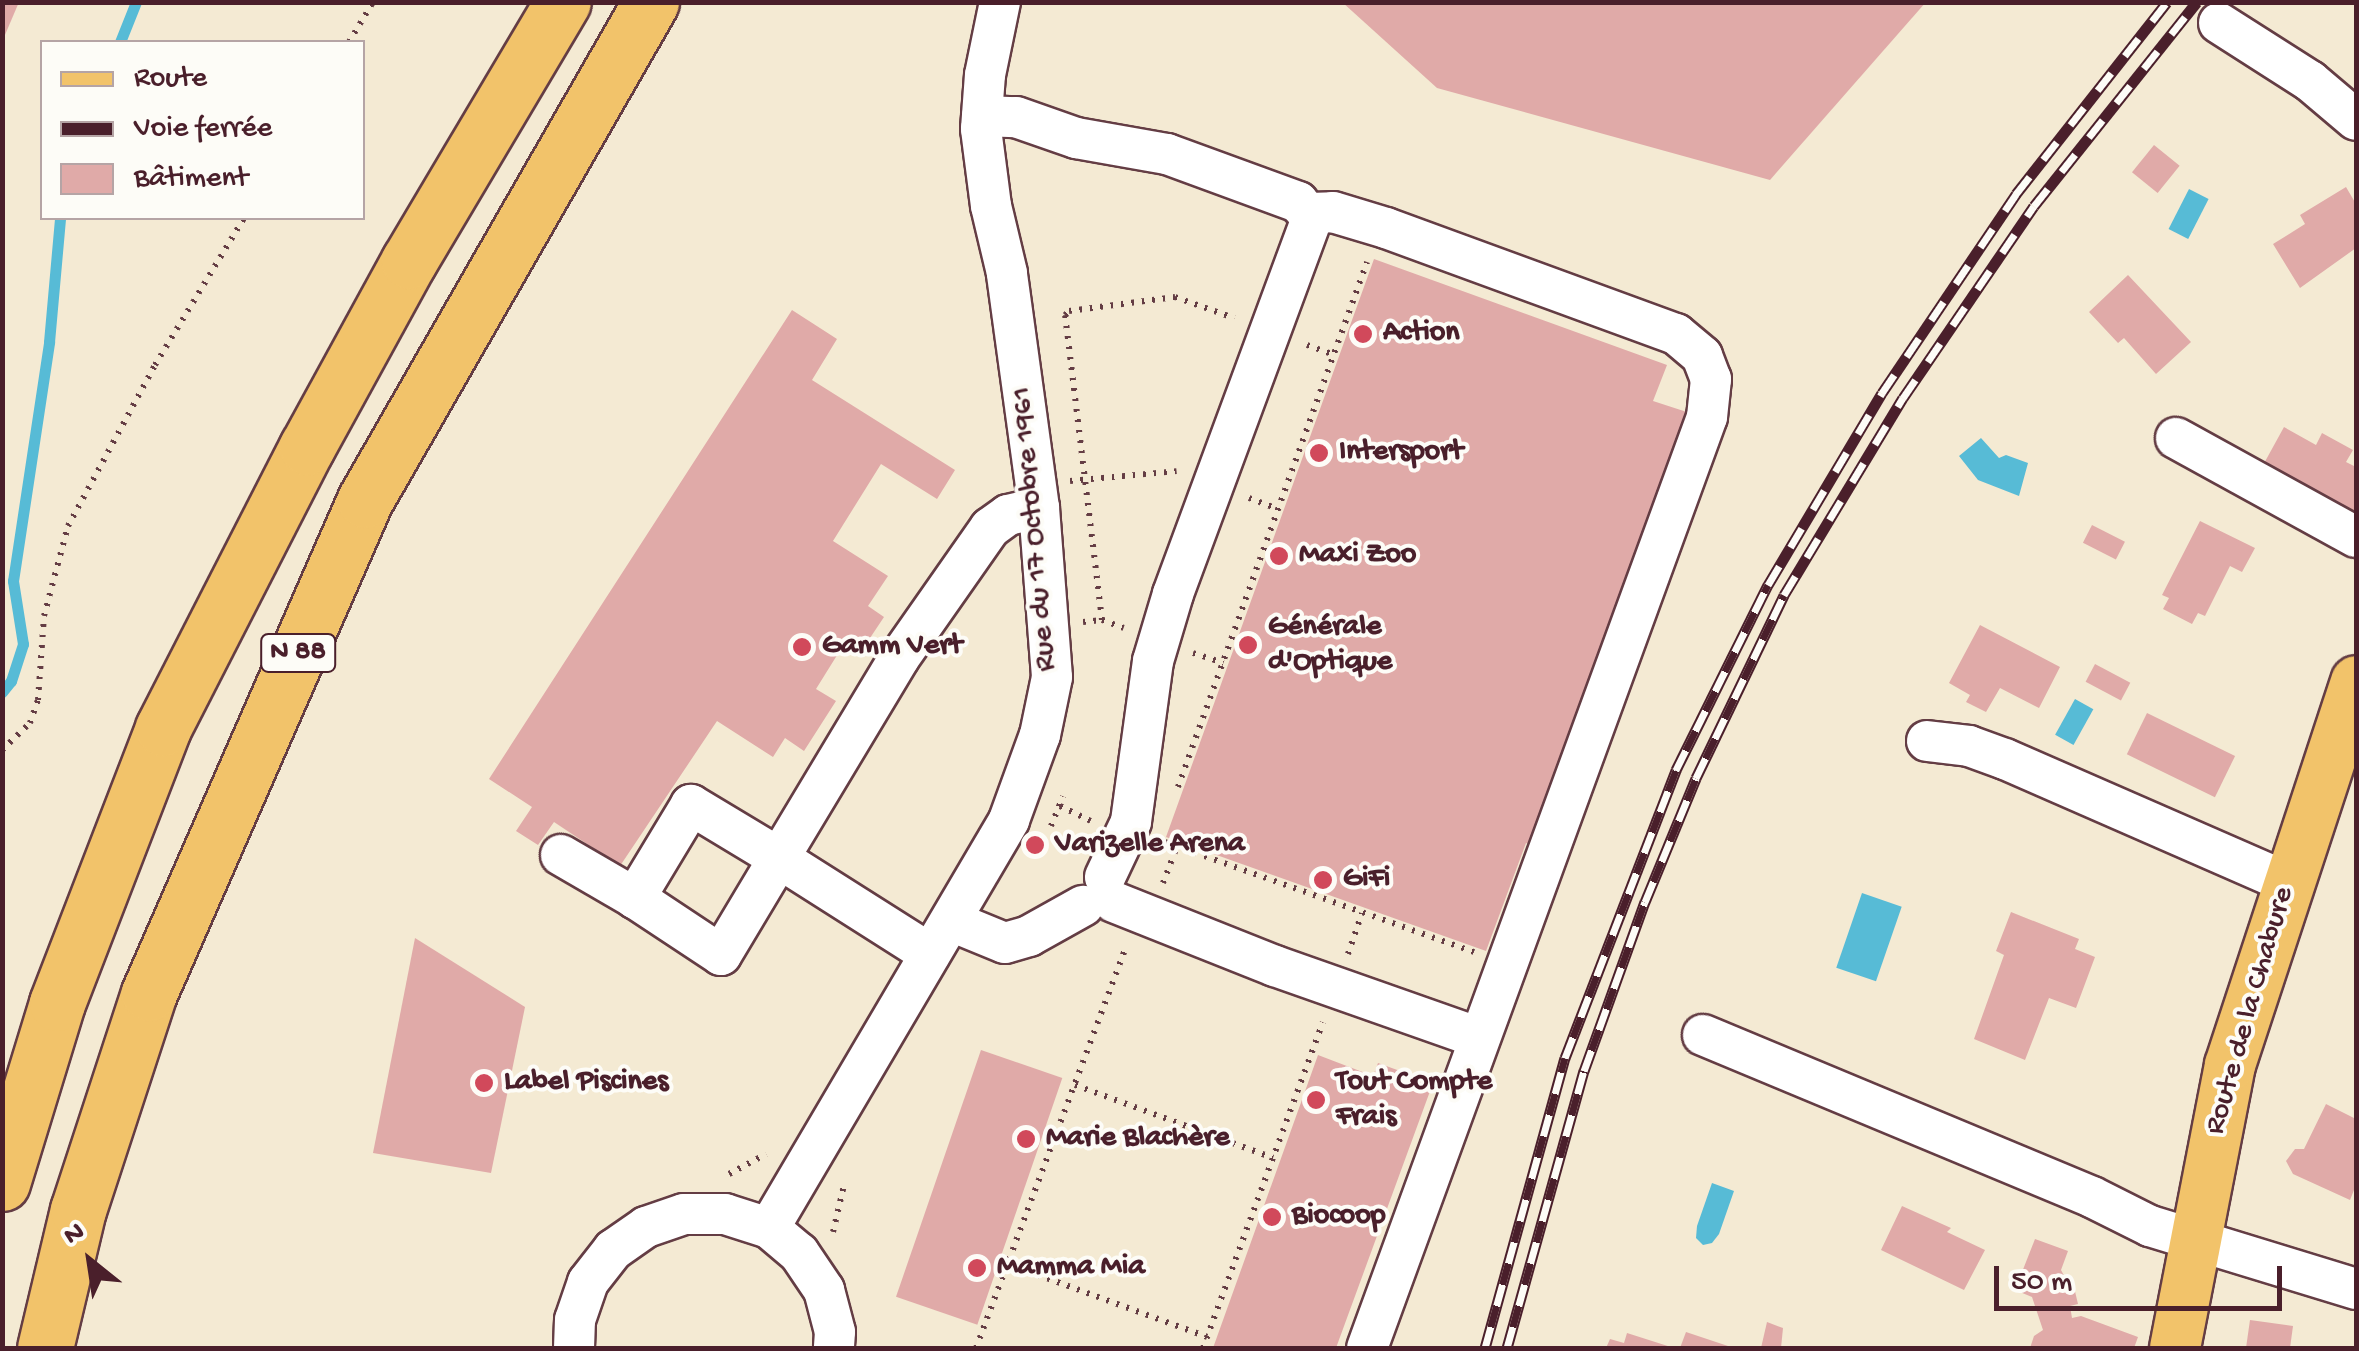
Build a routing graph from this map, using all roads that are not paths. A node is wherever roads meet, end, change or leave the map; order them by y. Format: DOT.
graph roads {
  1 [pos="563,2"];
  2 [pos="651,2"];
  3 [pos="1000,2"];
  4 [pos="2219,23"];
  5 [pos="982,116"];
  6 [pos="2356,120"];
  7 [pos="1311,220"];
  8 [pos="2176,438"];
  9 [pos="1039,508"];
  10 [pos="2356,537"];
  11 [pos="2356,681"];
  12 [pos="1926,741"];
  13 [pos="561,855"];
  14 [pos="779,858"];
  15 [pos="2287,882"];
  16 [pos="635,898"];
  17 [pos="1113,899"];
  18 [pos="941,937"];
  19 [pos="1703,1036"];
  20 [pos="1479,1038"];
  21 [pos="2,1182"];
  22 [pos="769,1228"];
  23 [pos="2193,1238"];
  24 [pos="2356,1289"];
  25 [pos="46,1348"];
  26 [pos="574,1348"];
  27 [pos="834,1348"];
  28 [pos="1367,1348"];
  29 [pos="2175,1348"];
  1 -- 21 [label="highway, N 88"];
  2 -- 25 [label="highway, N 88"];
  3 -- 5 [label="street, Rue du 17 Octobre 1961"];
  4 -- 6 [label="street"];
  5 -- 7 [label="street"];
  5 -- 9 [label="street, Rue du 17 Octobre 1961"];
  7 -- 17 [label="street"];
  7 -- 20 [label="street"];
  8 -- 10 [label="street"];
  9 -- 14 [label="street"];
  9 -- 18 [label="street, Rue du 17 Octobre 1961"];
  11 -- 15 [label="main road, Route de la Chabure"];
  12 -- 15 [label="street"];
  13 -- 16 [label="street"];
  14 -- 16 [label="street"];
  14 -- 16 [label="street"];
  14 -- 18 [label="street"];
  15 -- 23 [label="main road, Route de la Chabure"];
  17 -- 18 [label="street"];
  17 -- 20 [label="street"];
  18 -- 22 [label="street, Rue du 17 Octobre 1961"];
  19 -- 23 [label="street"];
  20 -- 28 [label="street"];
  22 -- 26 [label="street"];
  22 -- 27 [label="street"];
  23 -- 24 [label="street"];
  23 -- 29 [label="main road, Route de la Chabure"];
}
